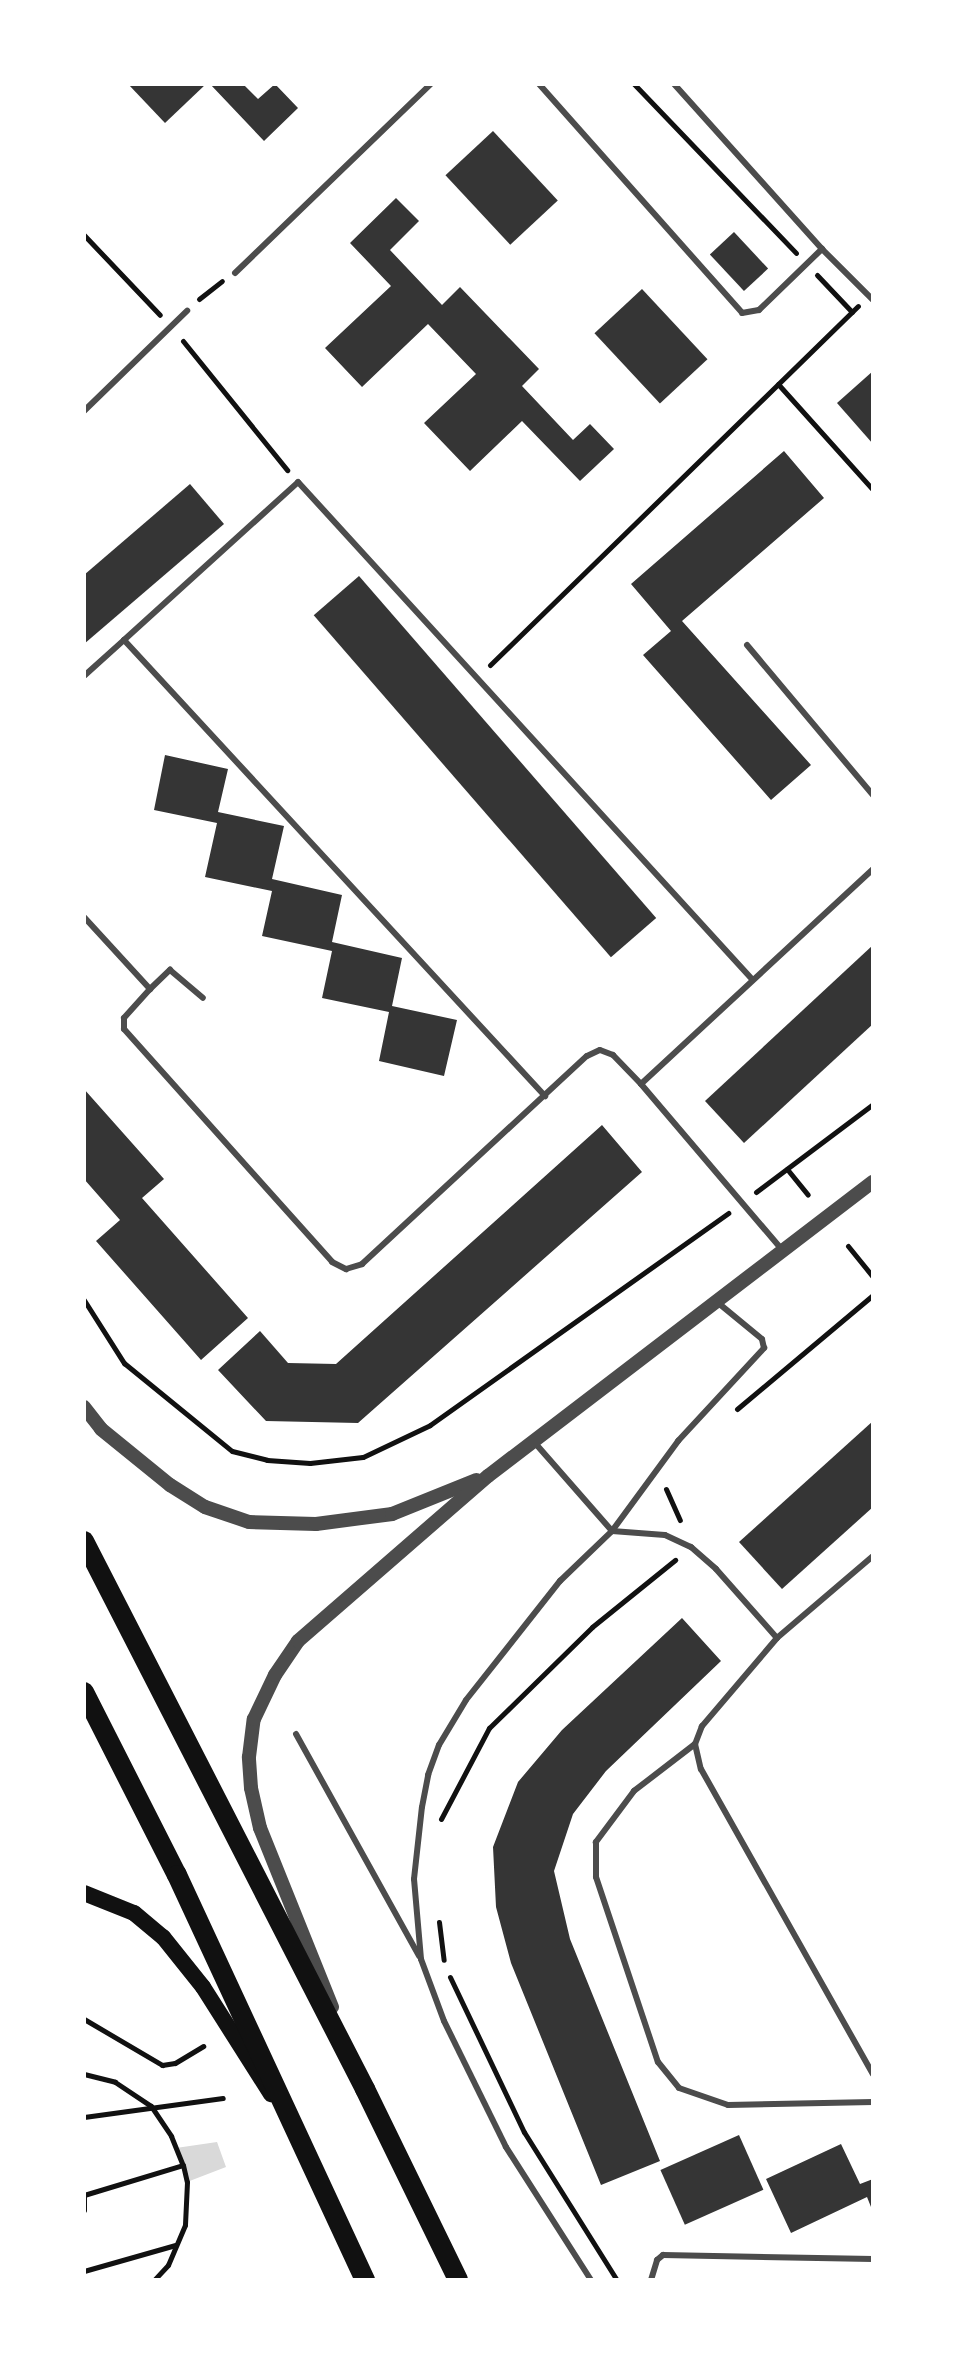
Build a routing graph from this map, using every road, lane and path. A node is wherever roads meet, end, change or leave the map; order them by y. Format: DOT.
graph roads {
  1 [pos="431,84"];
  2 [pos="539,84"];
  3 [pos="634,84"];
  4 [pos="674,84"];
  5 [pos="84,235"];
  6 [pos="822,249"];
  7 [pos="806,264"];
  8 [pos="235,273"];
  9 [pos="870,299"];
  10 [pos="187,311"];
  11 [pos="852,312"];
  12 [pos="171,327"];
  13 [pos="778,384"];
  14 [pos="84,411"];
  15 [pos="298,482"];
  16 [pos="873,490"];
  17 [pos="124,640"];
  18 [pos="747,645"];
  19 [pos="84,676"];
  20 [pos="477,678"];
  21 [pos="873,795"];
  22 [pos="873,869"];
  23 [pos="84,917"];
  24 [pos="752,979"];
  25 [pos="150,989"];
  26 [pos="203,998"];
  27 [pos="641,1084"];
  28 [pos="545,1096"];
  29 [pos="873,1104"];
  30 [pos="787,1169"];
  31 [pos="873,1182"];
  32 [pos="808,1195"];
  33 [pos="742,1203"];
  34 [pos="848,1246"];
  35 [pos="783,1251"];
  36 [pos="873,1277"];
  37 [pos="873,1295"];
  38 [pos="84,1300"];
  39 [pos="717,1302"];
  40 [pos="84,1407"];
  41 [pos="731,1414"];
  42 [pos="535,1443"];
  43 [pos="659,1474"];
  44 [pos="488,1476"];
  45 [pos="612,1531"];
  46 [pos="84,1541"];
  47 [pos="691,1547"];
  48 [pos="873,1556"];
  49 [pos="777,1638"];
  50 [pos="84,1692"];
  51 [pos="296,1734"];
  52 [pos="695,1744"];
  53 [pos="438,1826"];
  54 [pos="84,1893"];
  55 [pos="439,1917"];
  56 [pos="421,1959"];
  57 [pos="84,2019"];
  58 [pos="203,2046"];
  59 [pos="84,2074"];
  60 [pos="873,2074"];
  61 [pos="365,2089"];
  62 [pos="223,2098"];
  63 [pos="873,2102"];
  64 [pos="151,2106"];
  65 [pos="84,2117"];
  66 [pos="290,2124"];
  67 [pos="183,2165"];
  68 [pos="84,2195"];
  69 [pos="84,2210"];
  70 [pos="177,2245"];
  71 [pos="873,2259"];
  72 [pos="84,2271"];
  73 [pos="154,2280"];
  74 [pos="365,2280"];
  75 [pos="458,2280"];
  76 [pos="591,2280"];
  77 [pos="617,2280"];
  78 [pos="651,2280"];
  1 -- 8 [label="lane"];
  2 -- 7 [label="lane"];
  3 -- 7 [label="path"];
  4 -- 6 [label="lane"];
  5 -- 12 [label="path"];
  6 -- 7 [label="lane"];
  6 -- 9 [label="lane"];
  7 -- 11 [label="path"];
  9 -- 11 [label="path"];
  10 -- 12 [label="lane"];
  11 -- 13 [label="path"];
  12 -- 14 [label="lane"];
  12 -- 15 [label="path"];
  13 -- 16 [label="path"];
  13 -- 20 [label="path"];
  15 -- 17 [label="lane"];
  15 -- 20 [label="lane"];
  17 -- 19 [label="lane"];
  17 -- 28 [label="lane"];
  18 -- 21 [label="lane"];
  20 -- 24 [label="lane"];
  22 -- 24 [label="lane"];
  23 -- 25 [label="lane"];
  24 -- 27 [label="lane"];
  25 -- 26 [label="lane"];
  25 -- 28 [label="lane"];
  27 -- 28 [label="lane"];
  27 -- 33 [label="lane"];
  29 -- 30 [label="path"];
  30 -- 32 [label="path"];
  30 -- 33 [label="path"];
  31 -- 35 [label="street"];
  33 -- 35 [label="lane"];
  33 -- 38 [label="path"];
  34 -- 36 [label="path"];
  35 -- 39 [label="street"];
  37 -- 41 [label="path"];
  39 -- 42 [label="street"];
  39 -- 45 [label="lane"];
  40 -- 44 [label="street"];
  42 -- 44 [label="street"];
  42 -- 45 [label="lane"];
  43 -- 47 [label="path"];
  44 -- 61 [label="street"];
  45 -- 47 [label="lane"];
  45 -- 56 [label="lane"];
  46 -- 61 [label="main road"];
  47 -- 49 [label="lane"];
  47 -- 53 [label="path"];
  48 -- 49 [label="lane"];
  49 -- 52 [label="lane"];
  50 -- 66 [label="main road"];
  51 -- 56 [label="lane"];
  52 -- 60 [label="lane"];
  52 -- 63 [label="lane"];
  54 -- 66 [label="main road"];
  55 -- 77 [label="path"];
  56 -- 76 [label="lane"];
  57 -- 58 [label="path"];
  59 -- 64 [label="path"];
  61 -- 75 [label="main road"];
  62 -- 64 [label="path"];
  64 -- 65 [label="path"];
  64 -- 67 [label="path"];
  66 -- 74 [label="main road"];
  67 -- 68 [label="path"];
  67 -- 70 [label="path"];
  68 -- 69 [label="path"];
  70 -- 72 [label="path"];
  70 -- 73 [label="path"];
  71 -- 78 [label="lane"];
}
